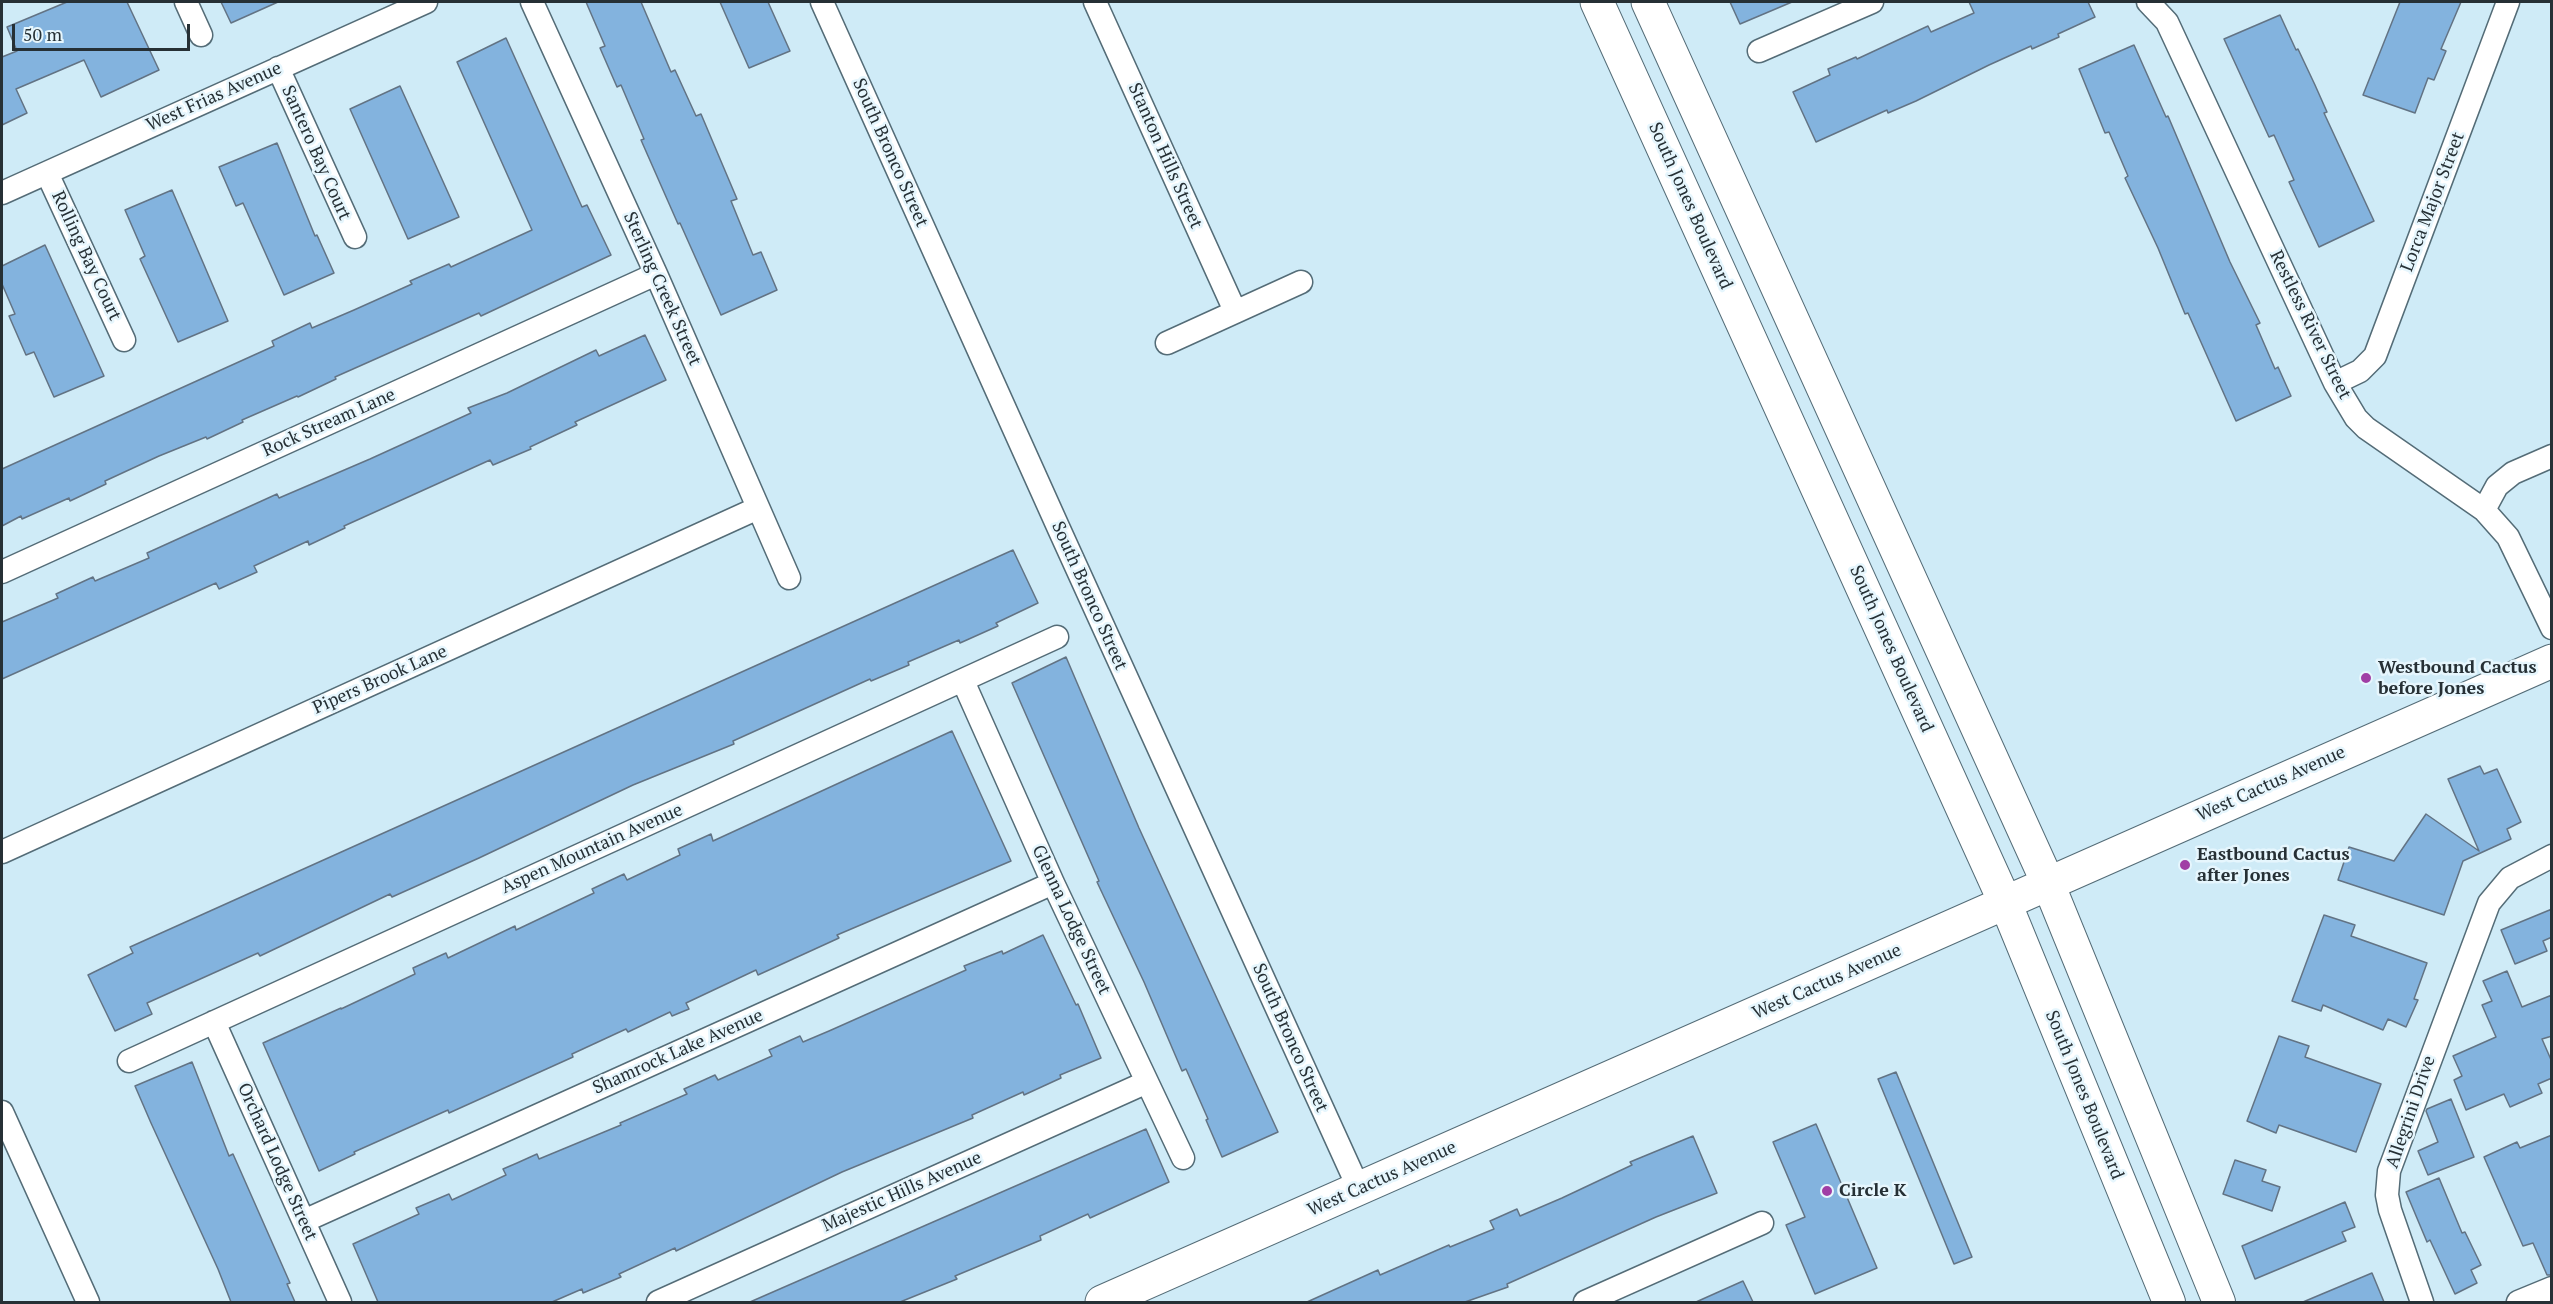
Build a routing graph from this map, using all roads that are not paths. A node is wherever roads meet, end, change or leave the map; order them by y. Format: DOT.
graph roads {
  1 [pos="186,2"];
  2 [pos="426,2"];
  3 [pos="531,2"];
  4 [pos="822,2"];
  5 [pos="1095,2"];
  6 [pos="1597,2"];
  7 [pos="1648,2"];
  8 [pos="1872,2"];
  9 [pos="2148,2"];
  10 [pos="2508,2"];
  11 [pos="1846,7"];
  12 [pos="201,35"];
  13 [pos="1759,51"];
  14 [pos="278,68"];
  15 [pos="47,173"];
  16 [pos="2,194"];
  17 [pos="355,237"];
  18 [pos="656,274"];
  19 [pos="1301,282"];
  20 [pos="1235,311"];
  21 [pos="124,340"];
  22 [pos="1167,343"];
  23 [pos="2335,383"];
  24 [pos="2552,456"];
  25 [pos="759,508"];
  26 [pos="2484,510"];
  27 [pos="2,572"];
  28 [pos="789,578"];
  29 [pos="2552,628"];
  30 [pos="1057,637"];
  31 [pos="2552,660"];
  32 [pos="963,681"];
  33 [pos="2,852"];
  34 [pos="2552,856"];
  35 [pos="2048,883"];
  36 [pos="1053,884"];
  37 [pos="2005,902"];
  38 [pos="214,1022"];
  39 [pos="129,1061"];
  40 [pos="1147,1082"];
  41 [pos="2,1112"];
  42 [pos="1183,1158"];
  43 [pos="1359,1189"];
  44 [pos="304,1221"];
  45 [pos="1762,1223"];
  46 [pos="2552,1288"];
  47 [pos="1635,1293"];
  48 [pos="88,1302"];
  49 [pos="340,1302"];
  50 [pos="658,1302"];
  51 [pos="1102,1302"];
  52 [pos="1585,1302"];
  53 [pos="2169,1302"];
  54 [pos="2219,1302"];
  55 [pos="2422,1302"];
  56 [pos="2518,1302"];
  1 -- 12 [label="street"];
  2 -- 14 [label="street, West Frias Avenue"];
  3 -- 18 [label="street, Sterling Creek Street"];
  4 -- 43 [label="street, South Bronco Street"];
  5 -- 20 [label="street, Stanton Hills Street"];
  6 -- 37 [label="main road, South Jones Boulevard"];
  7 -- 35 [label="main road"];
  8 -- 11 [label="street"];
  9 -- 23 [label="street, Restless River Street"];
  10 -- 23 [label="street, Lorca Major Street"];
  11 -- 13 [label="street"];
  14 -- 15 [label="street, West Frias Avenue"];
  14 -- 17 [label="street, Santero Bay Court"];
  15 -- 16 [label="street, West Frias Avenue"];
  15 -- 21 [label="street, Rolling Bay Court"];
  18 -- 25 [label="street, Sterling Creek Street"];
  18 -- 27 [label="street, Rock Stream Lane"];
  19 -- 20 [label="street"];
  20 -- 22 [label="street"];
  23 -- 26 [label="street, Restless River Street"];
  24 -- 26 [label="street"];
  25 -- 28 [label="street, Sterling Creek Street"];
  25 -- 33 [label="street, Pipers Brook Lane"];
  26 -- 29 [label="street, Restless River Street"];
  30 -- 32 [label="street, Aspen Mountain Avenue"];
  31 -- 35 [label="main road, West Cactus Avenue"];
  32 -- 36 [label="street, Glenna Lodge Street"];
  32 -- 38 [label="street, Aspen Mountain Avenue"];
  34 -- 55 [label="street, Allegrini Drive"];
  35 -- 37 [label="main road, West Cactus Avenue"];
  35 -- 54 [label="main road"];
  36 -- 40 [label="street, Glenna Lodge Street"];
  36 -- 44 [label="street, Shamrock Lake Avenue"];
  37 -- 43 [label="main road, West Cactus Avenue"];
  37 -- 53 [label="main road, South Jones Boulevard"];
  38 -- 39 [label="street, Aspen Mountain Avenue"];
  38 -- 44 [label="street, Orchard Lodge Street"];
  40 -- 42 [label="street, Glenna Lodge Street"];
  40 -- 50 [label="street, Majestic Hills Avenue"];
  41 -- 48 [label="street"];
  43 -- 51 [label="main road, West Cactus Avenue"];
  44 -- 49 [label="street, Orchard Lodge Street"];
  45 -- 47 [label="street"];
  46 -- 56 [label="street"];
  47 -- 52 [label="street"];
}
